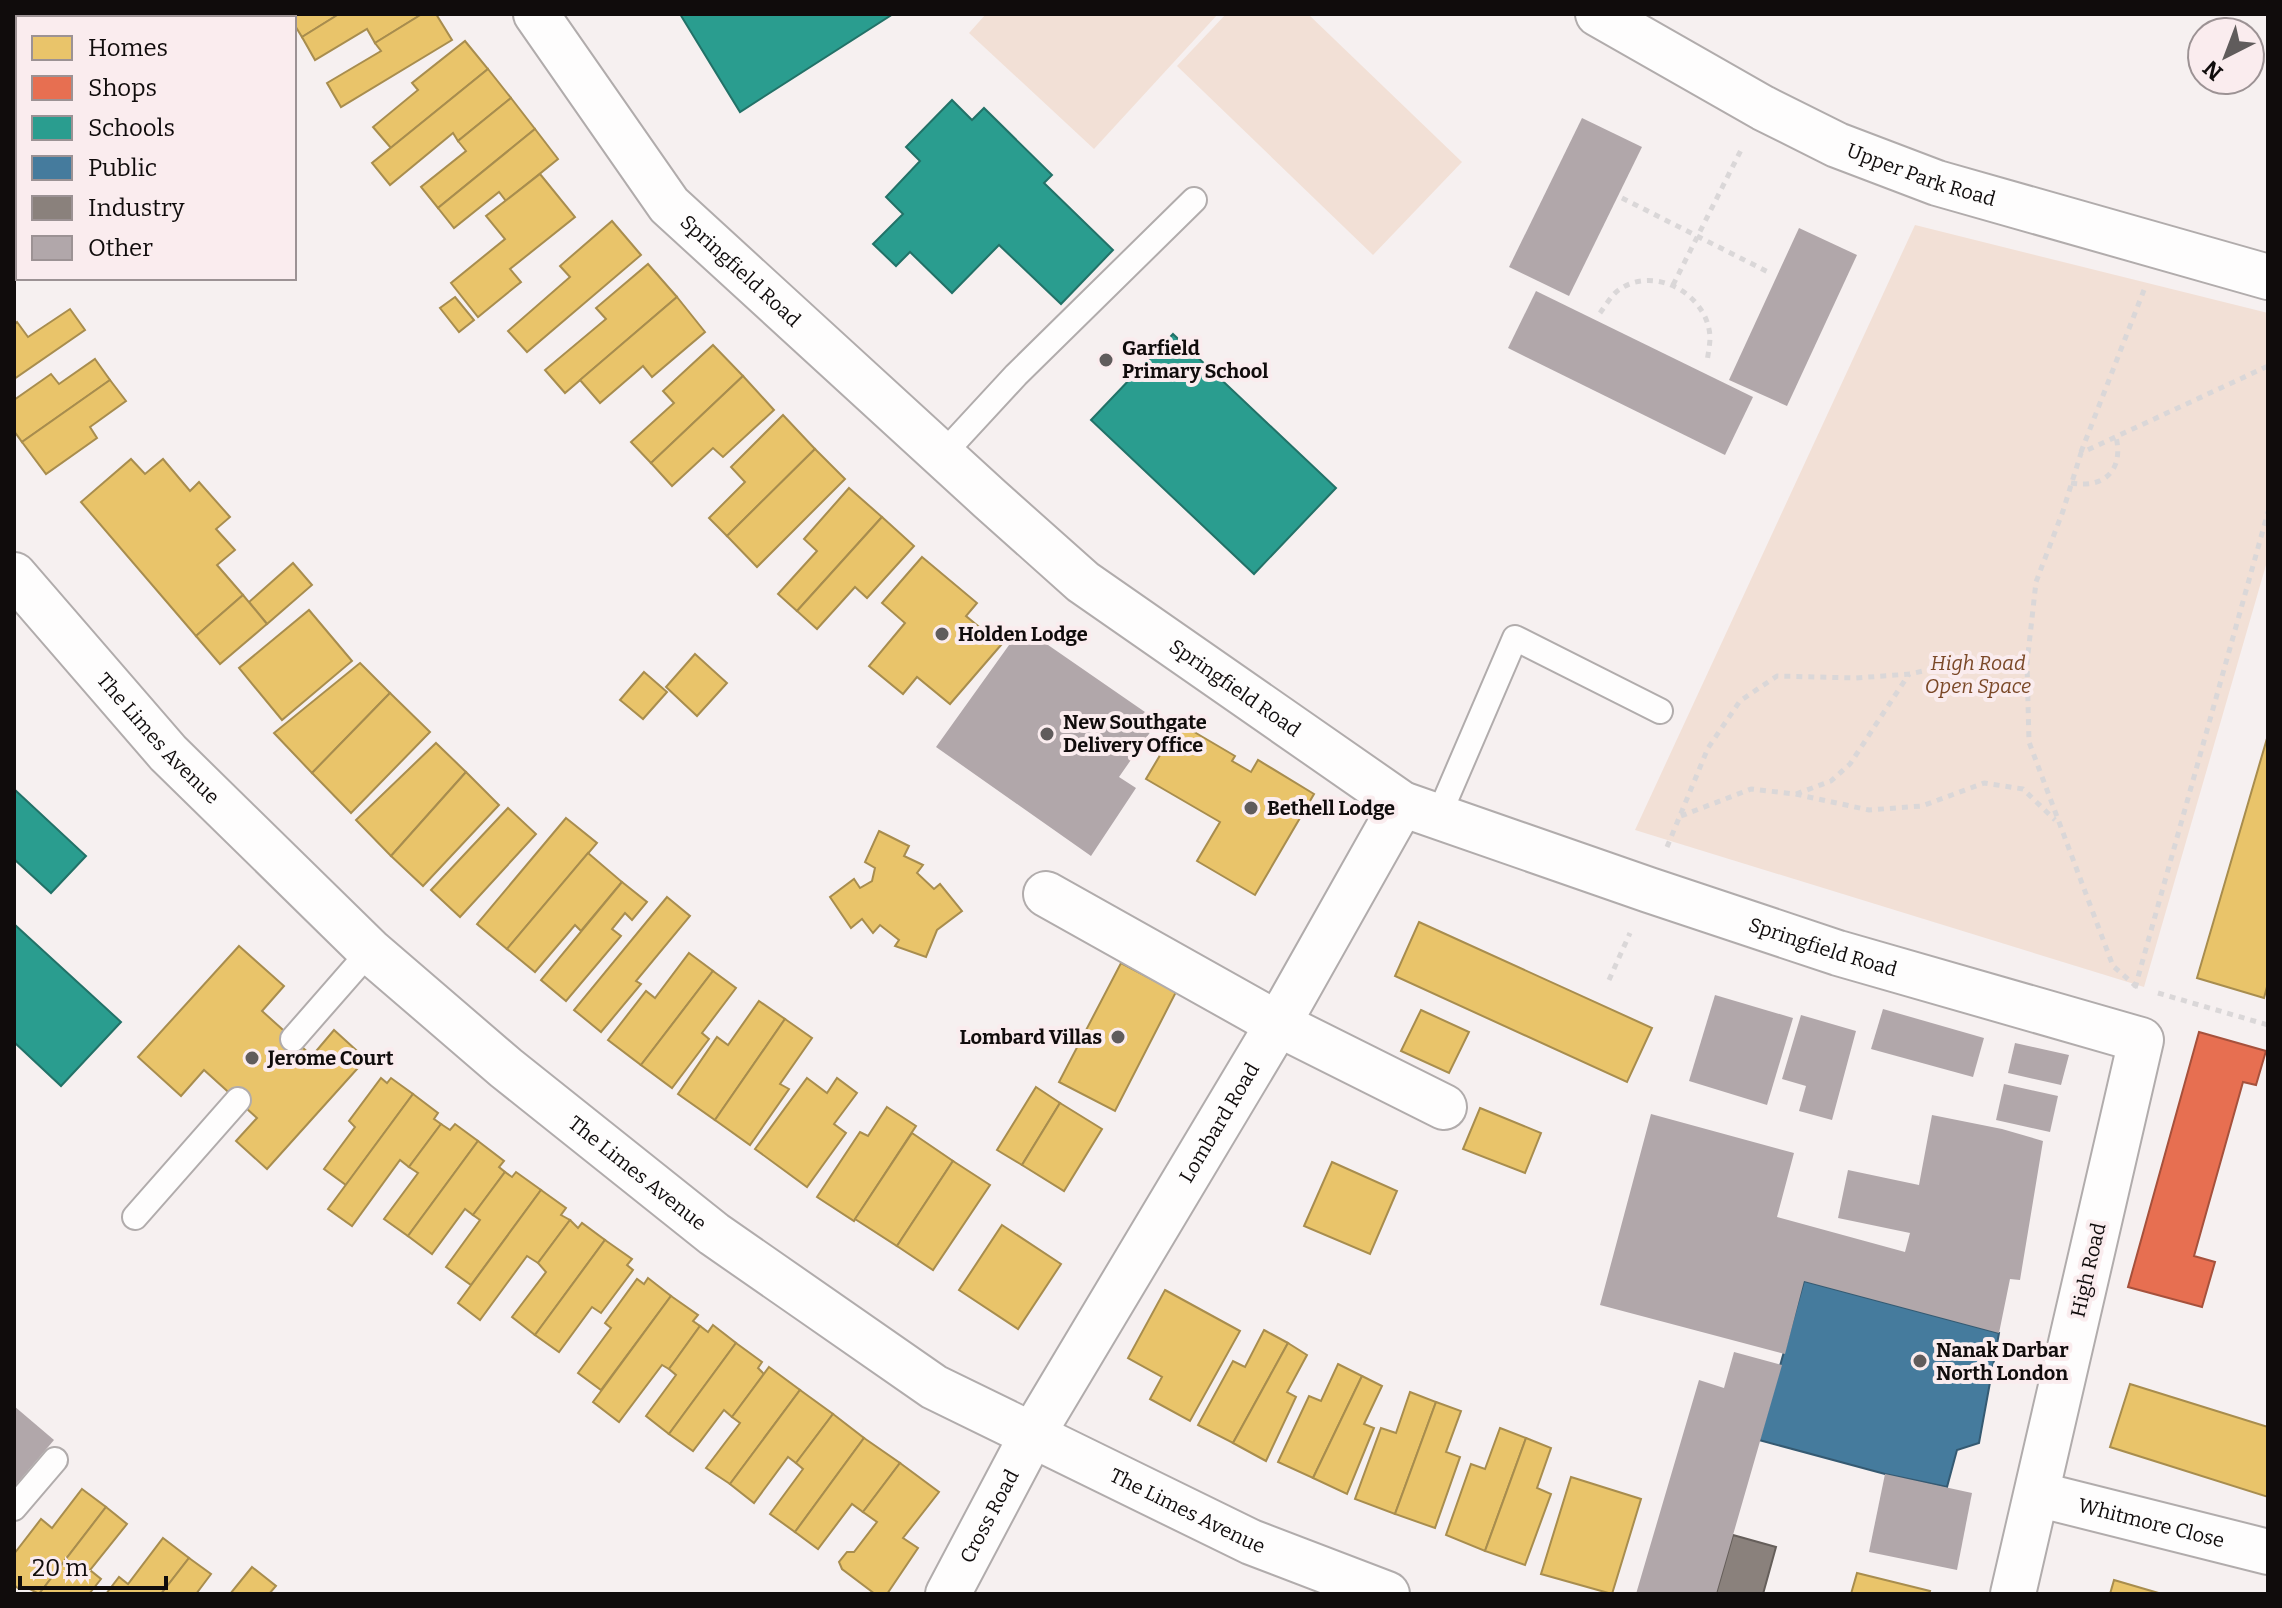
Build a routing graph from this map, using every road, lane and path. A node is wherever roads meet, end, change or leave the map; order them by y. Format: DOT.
graph roads {
  1 [pos="536,14"];
  2 [pos="1598,14"];
  3 [pos="1763,108"];
  4 [pos="1622,198"];
  5 [pos="1194,200"];
  6 [pos="1697,236"];
  7 [pos="2160,248"];
  8 [pos="1770,273"];
  9 [pos="2268,277"];
  10 [pos="1673,285"];
  11 [pos="1600,313"];
  12 [pos="1707,362"];
  13 [pos="2268,366"];
  14 [pos="2116,437"];
  15 [pos="2081,453"];
  16 [pos="943,454"];
  17 [pos="2071,483"];
  18 [pos="2268,512"];
  19 [pos="14,575"];
  20 [pos="2027,663"];
  21 [pos="1910,674"];
  22 [pos="1660,711"];
  23 [pos="1795,794"];
  24 [pos="1420,810"];
  25 [pos="1680,816"];
  26 [pos="2059,823"];
  27 [pos="1649,890"];
  28 [pos="1046,894"];
  29 [pos="370,951"];
  30 [pos="2135,986"];
  31 [pos="1278,1024"];
  32 [pos="2268,1025"];
  33 [pos="293,1039"];
  34 [pos="2141,1040"];
  35 [pos="238,1100"];
  36 [pos="1444,1107"];
  37 [pos="135,1217"];
  38 [pos="1031,1437"];
  39 [pos="55,1460"];
  40 [pos="2037,1494"];
  41 [pos="14,1508"];
  42 [pos="2268,1552"];
  43 [pos="948,1594"];
  44 [pos="1387,1594"];
  45 [pos="2013,1594"];
  1 -- 16 [label="street, Springfield Road"];
  2 -- 3 [label="street, Upper Park Road"];
  3 -- 6 [label="path"];
  3 -- 7 [label="street, Upper Park Road"];
  4 -- 6 [label="path"];
  5 -- 16 [label="lane"];
  6 -- 8 [label="path"];
  6 -- 10 [label="path"];
  7 -- 9 [label="street, Upper Park Road"];
  7 -- 15 [label="path"];
  10 -- 11 [label="path"];
  10 -- 12 [label="path"];
  13 -- 14 [label="path"];
  14 -- 15 [label="path"];
  14 -- 17 [label="path"];
  15 -- 17 [label="path"];
  16 -- 24 [label="street, Springfield Road"];
  17 -- 20 [label="path"];
  18 -- 30 [label="path"];
  19 -- 29 [label="street, The Limes Avenue"];
  20 -- 21 [label="path"];
  20 -- 26 [label="path"];
  21 -- 23 [label="path"];
  21 -- 25 [label="path"];
  22 -- 24 [label="lane"];
  23 -- 25 [label="path"];
  23 -- 26 [label="path"];
  24 -- 27 [label="street, Springfield Road"];
  24 -- 31 [label="street, Lombard Road"];
  25 -- 27 [label="path"];
  26 -- 30 [label="path"];
  27 -- 34 [label="street, Springfield Road"];
  28 -- 31 [label="street"];
  29 -- 33 [label="lane"];
  29 -- 38 [label="street, The Limes Avenue"];
  30 -- 32 [label="path"];
  30 -- 34 [label="path"];
  31 -- 36 [label="street"];
  31 -- 38 [label="street, Lombard Road"];
  34 -- 40 [label="street, High Road"];
  35 -- 37 [label="lane"];
  38 -- 43 [label="street, Cross Road"];
  38 -- 44 [label="street, The Limes Avenue"];
  39 -- 41 [label="lane"];
  40 -- 42 [label="street, Whitmore Close"];
  40 -- 45 [label="street, High Road"];
}
